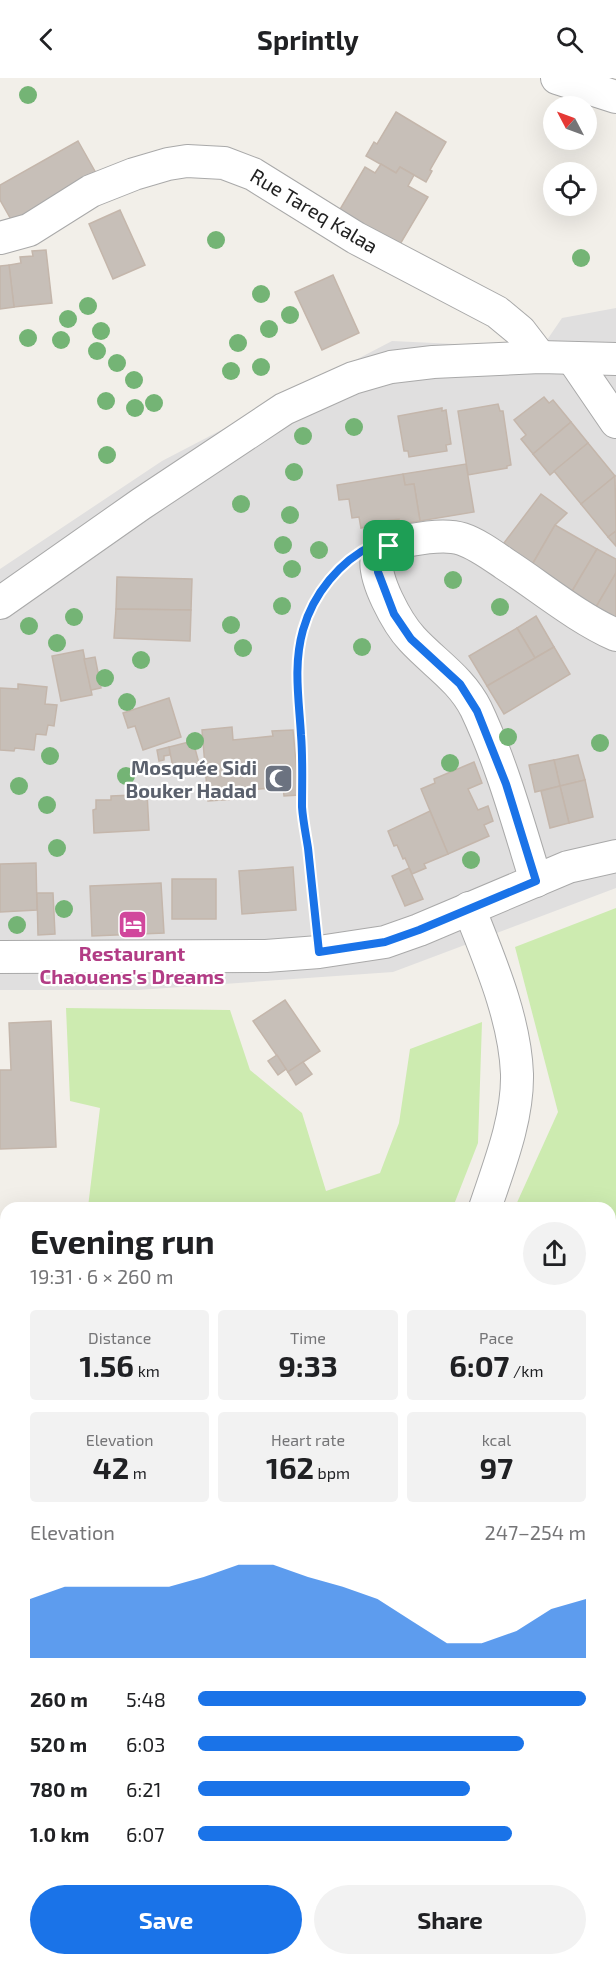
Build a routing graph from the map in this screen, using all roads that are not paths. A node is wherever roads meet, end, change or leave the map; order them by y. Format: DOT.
graph roads {
  1 [pos="557,78"];
  2 [pos="616,97"];
  3 [pos="0,238"];
  4 [pos="540,357"];
  5 [pos="573,359"];
  6 [pos="616,359"];
  7 [pos="616,422"];
  8 [pos="0,603"];
  9 [pos="616,635"];
  10 [pos="616,856"];
  11 [pos="536,881"];
  12 [pos="470,908"];
  13 [pos="0,957"];
  14 [pos="487,1202"];
  1 -- 2 [label="street"];
  3 -- 4 [label="street, Rue Tareq Kalaa"];
  4 -- 5 [label="street"];
  4 -- 8 [label="street"];
  5 -- 6 [label="street"];
  5 -- 7 [label="street"];
  9 -- 11 [label="street"];
  10 -- 11 [label="street"];
  11 -- 12 [label="street"];
  12 -- 13 [label="street"];
  12 -- 14 [label="street"];
}
